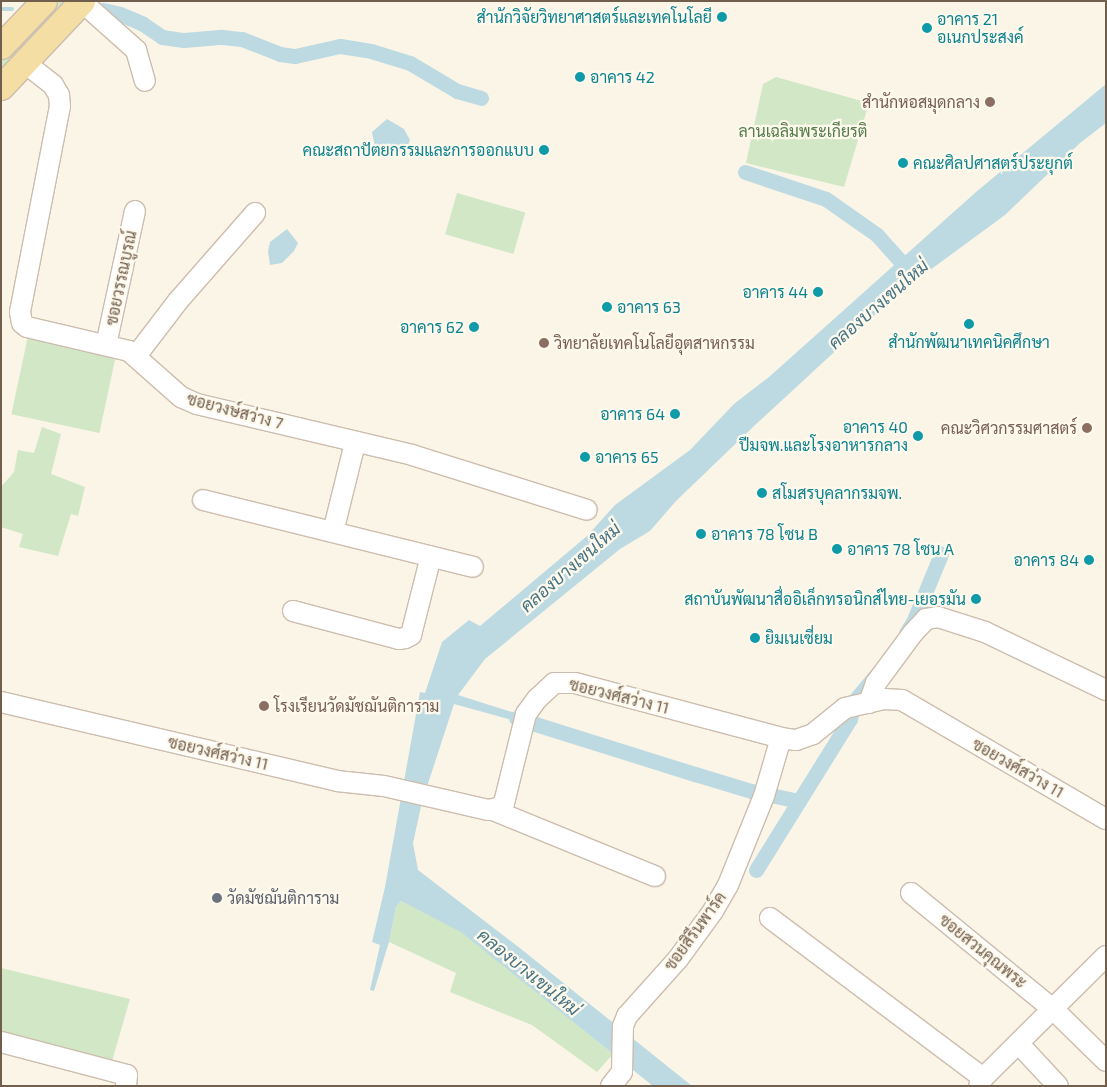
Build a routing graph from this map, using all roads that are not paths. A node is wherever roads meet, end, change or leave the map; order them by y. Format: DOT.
graph roads {
  1 [pos="44,1"];
  2 [pos="81,1"];
  3 [pos="1,46"];
  4 [pos="25,63"];
  5 [pos="145,81"];
  6 [pos="1,87"];
  7 [pos="135,211"];
  8 [pos="255,213"];
  9 [pos="106,345"];
  10 [pos="136,356"];
  11 [pos="354,443"];
  12 [pos="203,500"];
  13 [pos="587,510"];
  14 [pos="333,532"];
  15 [pos="431,556"];
  16 [pos="473,567"];
  17 [pos="293,611"];
  18 [pos="1106,690"];
  19 [pos="1,702"];
  20 [pos="857,706"];
  21 [pos="781,738"];
  22 [pos="493,810"];
  23 [pos="1106,819"];
  24 [pos="655,876"];
  25 [pos="911,893"];
  26 [pos="770,918"];
  27 [pos="1106,956"];
  28 [pos="1054,1010"];
  29 [pos="1,1042"];
  30 [pos="1019,1044"];
  31 [pos="1106,1061"];
  32 [pos="616,1079"];
  33 [pos="976,1081"];
  34 [pos="126,1086"];
  35 [pos="1058,1086"];
  1 -- 3 [label="main road"];
  2 -- 4 [label="main road"];
  2 -- 5 [label="street"];
  4 -- 6 [label="main road"];
  4 -- 9 [label="street, ซอยวงษ์สว่าง 7"];
  7 -- 9 [label="street, ซอยวรรณบูรณ์"];
  8 -- 10 [label="street"];
  9 -- 10 [label="street, ซอยวงษ์สว่าง 7"];
  10 -- 11 [label="street, ซอยวงษ์สว่าง 7"];
  11 -- 13 [label="street, ซอยวงษ์สว่าง 7"];
  11 -- 14 [label="street"];
  12 -- 14 [label="street"];
  14 -- 15 [label="street"];
  15 -- 16 [label="street"];
  15 -- 17 [label="street"];
  18 -- 20 [label="street"];
  19 -- 22 [label="street, ซอยวงศ์สว่าง 11"];
  20 -- 21 [label="street, ซอยวงศ์สว่าง 11"];
  20 -- 23 [label="street, ซอยวงศ์สว่าง 11"];
  21 -- 22 [label="street, ซอยวงศ์สว่าง 11"];
  21 -- 32 [label="street, ซอยสิรีนพาร์ค"];
  22 -- 24 [label="street"];
  25 -- 28 [label="street, ซอยสวนคุณพระ"];
  26 -- 33 [label="street"];
  27 -- 28 [label="street"];
  28 -- 30 [label="street"];
  28 -- 31 [label="street, ซอยสวนคุณพระ"];
  29 -- 34 [label="street"];
  30 -- 33 [label="street"];
  30 -- 35 [label="street"];
}
